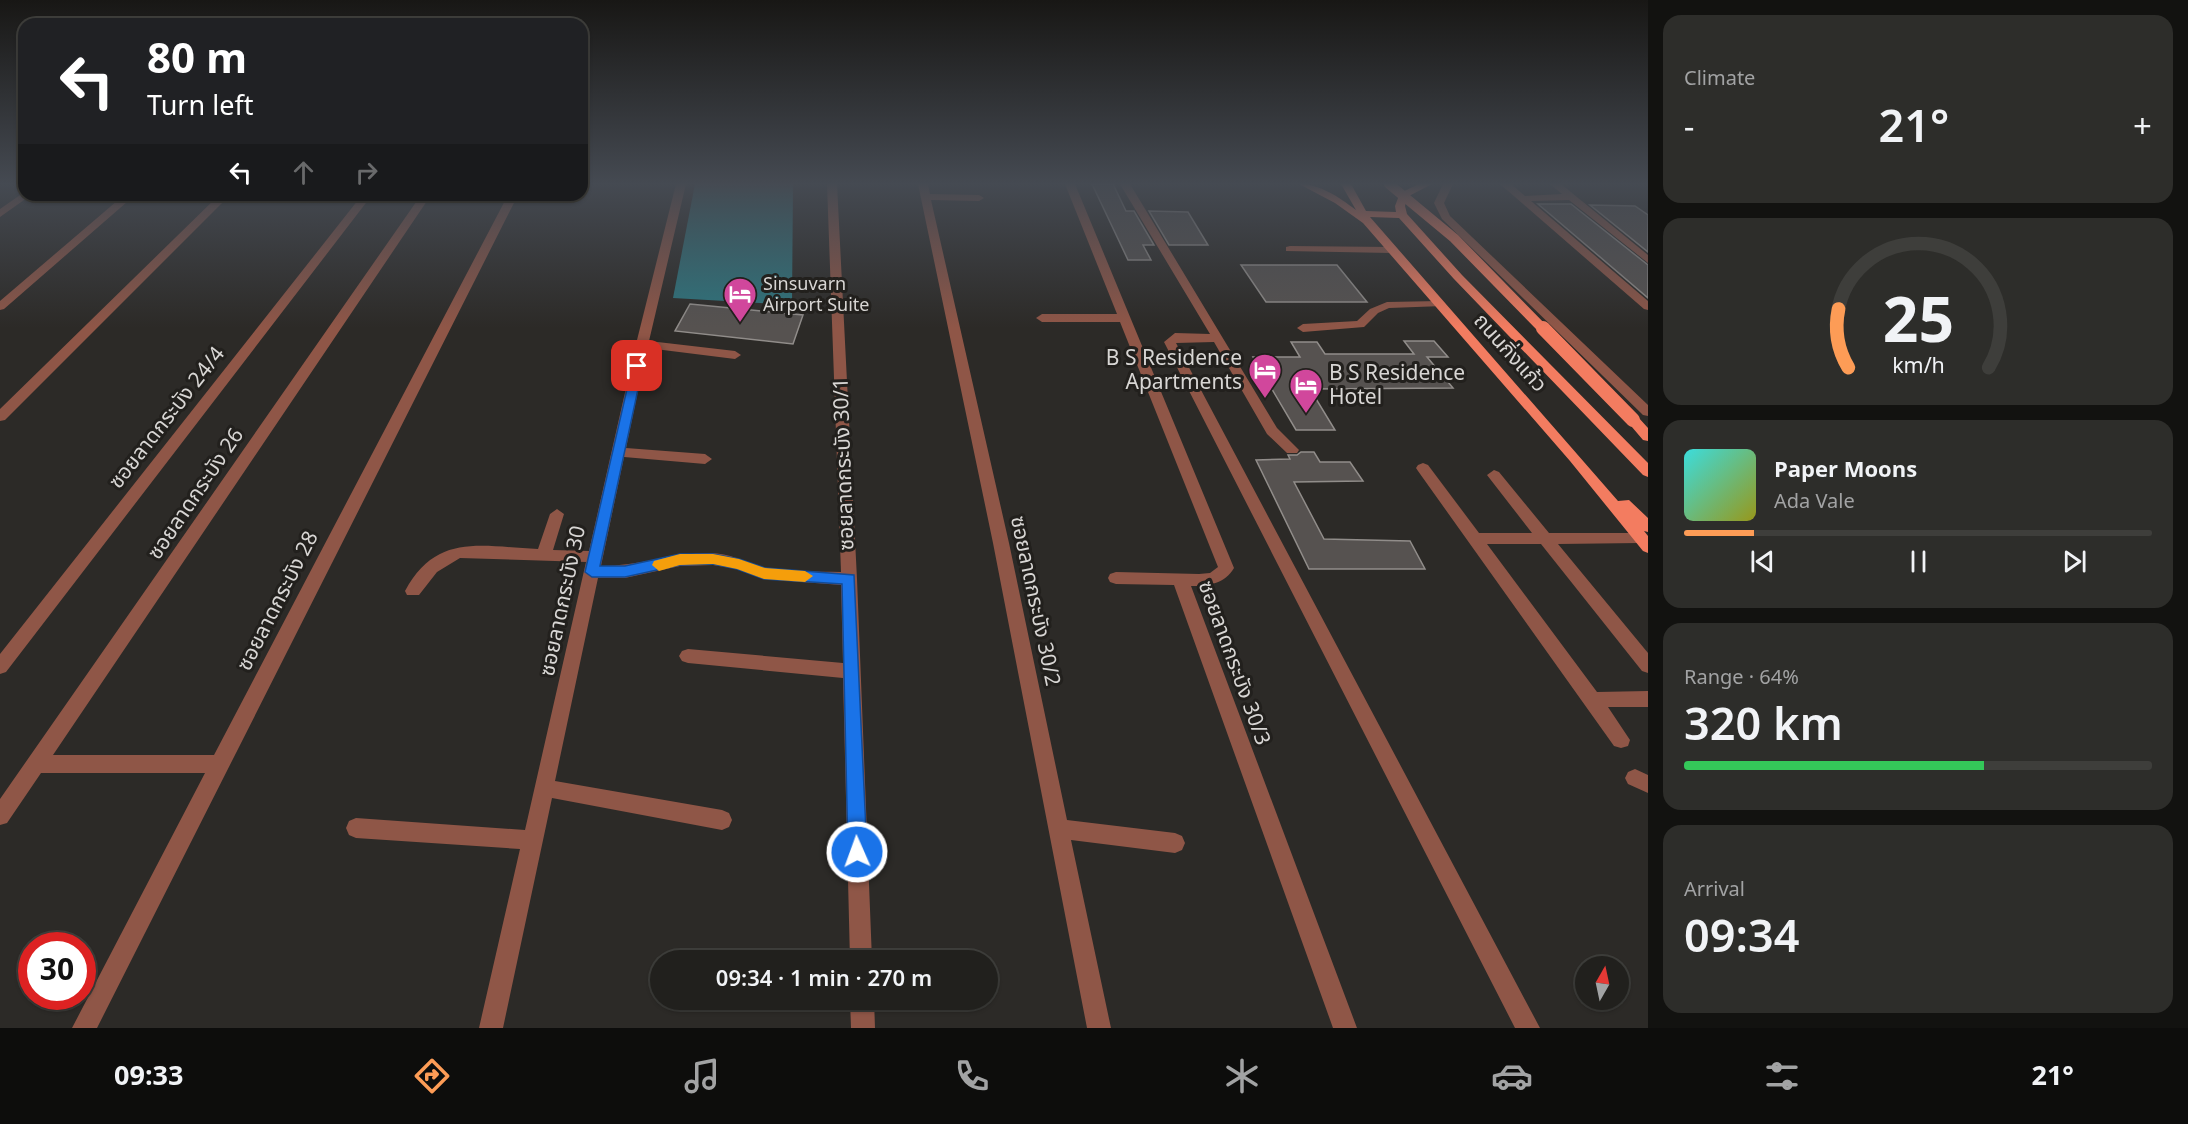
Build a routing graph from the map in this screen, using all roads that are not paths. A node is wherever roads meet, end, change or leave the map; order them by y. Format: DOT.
graph roads {
  1 [pos="87,232"];
  2 [pos="188,232"];
  3 [pos="338,232"];
  4 [pos="401,232"];
  5 [pos="494,232"];
  6 [pos="669,232"];
  7 [pos="834,232"];
  8 [pos="933,232"];
  9 [pos="1089,232"];
  10 [pos="1154,232"];
  11 [pos="1375,232"];
  12 [pos="1417,232"];
  13 [pos="1447,232"];
  14 [pos="1462,232"];
  15 [pos="1560,232"];
  16 [pos="1613,232"];
  17 [pos="1290,249"];
  18 [pos="1391,250"];
  19 [pos="1648,260"];
  20 [pos="1439,304"];
  21 [pos="0,307"];
  22 [pos="1648,307"];
  23 [pos="1042,318"];
  24 [pos="1123,318"];
  25 [pos="1303,327"];
  26 [pos="1218,338"];
  27 [pos="642,344"];
  28 [pos="735,355"];
  29 [pos="1648,412"];
  30 [pos="0,417"];
  31 [pos="1648,436"];
  32 [pos="1292,450"];
  33 [pos="618,452"];
  34 [pos="705,459"];
  35 [pos="1423,468"];
  36 [pos="1648,472"];
  37 [pos="1494,475"];
  38 [pos="557,514"];
  39 [pos="1646,537"];
  40 [pos="1545,538"];
  41 [pos="1474,539"];
  42 [pos="544,555"];
  43 [pos="594,564"];
  44 [pos="1116,578"];
  45 [pos="849,579"];
  46 [pos="1180,579"];
  47 [pos="413,591"];
  48 [pos="688,656"];
  49 [pos="1648,666"];
  50 [pos="0,667"];
  51 [pos="852,671"];
  52 [pos="1648,699"];
  53 [pos="1592,700"];
  54 [pos="1621,740"];
  55 [pos="35,764"];
  56 [pos="219,764"];
  57 [pos="544,788"];
  58 [pos="0,816"];
  59 [pos="722,820"];
  60 [pos="356,828"];
  61 [pos="1059,829"];
  62 [pos="533,840"];
  63 [pos="1175,843"];
  64 [pos="861,950"];
  65 [pos="862,1010"];
  66 [pos="84,1028"];
  67 [pos="491,1028"];
  68 [pos="863,1028"];
  69 [pos="1099,1028"];
  70 [pos="1345,1028"];
  71 [pos="1528,1028"];
  1 -- 21 [label="street"];
  2 -- 30 [label="street"];
  3 -- 50 [label="street, ซอยลาดกระบัง 24/4"];
  4 -- 55 [label="street, ซอยลาดกระบัง 26"];
  5 -- 56 [label="street, ซอยลาดกระบัง 28"];
  6 -- 27 [label="street, ซอยลาดกระบัง 30"];
  7 -- 45 [label="street, ซอยลาดกระบัง 30/1"];
  8 -- 61 [label="street, ซอยลาดกระบัง 30/2"];
  9 -- 24 [label="street, ซอยลาดกระบัง 30/3"];
  10 -- 26 [label="street"];
  11 -- 18 [label="main road, ถนนกิ่งแก้ว"];
  12 -- 36 [label="main road, ถนนกิ่งแก้ว"];
  13 -- 31 [label="main road, bridge"];
  14 -- 29 [label="street"];
  15 -- 22 [label="street"];
  16 -- 19 [label="street"];
  17 -- 18 [label="street"];
  18 -- 20 [label="main road, ถนนกิ่งแก้ว"];
  20 -- 25 [label="street"];
  20 -- 39 [label="main road, ถนนกิ่งแก้ว"];
  23 -- 24 [label="street"];
  24 -- 46 [label="street, ซอยลาดกระบัง 30/3"];
  26 -- 32 [label="street"];
  26 -- 71 [label="street"];
  27 -- 28 [label="street"];
  27 -- 33 [label="street, ซอยลาดกระบัง 30"];
  33 -- 34 [label="street"];
  33 -- 43 [label="street, ซอยลาดกระบัง 30"];
  35 -- 41 [label="street"];
  37 -- 40 [label="street"];
  38 -- 42 [label="street"];
  39 -- 40 [label="street"];
  40 -- 41 [label="street"];
  40 -- 49 [label="street"];
  41 -- 53 [label="street"];
  42 -- 43 [label="street"];
  42 -- 47 [label="street"];
  43 -- 45 [label="street"];
  43 -- 57 [label="street, ซอยลาดกระบัง 30"];
  44 -- 46 [label="street"];
  45 -- 51 [label="street, ซอยลาดกระบัง 30/1"];
  46 -- 70 [label="street, ซอยลาดกระบัง 30/3"];
  48 -- 51 [label="street"];
  51 -- 64 [label="street, ซอยลาดกระบัง 30/1"];
  52 -- 53 [label="street"];
  53 -- 54 [label="street"];
  55 -- 56 [label="street"];
  55 -- 58 [label="street, ซอยลาดกระบัง 26"];
  56 -- 66 [label="street, ซอยลาดกระบัง 28"];
  57 -- 59 [label="street"];
  57 -- 62 [label="street, ซอยลาดกระบัง 30"];
  60 -- 62 [label="street"];
  61 -- 63 [label="street"];
  61 -- 69 [label="street, ซอยลาดกระบัง 30/2"];
  62 -- 67 [label="street, ซอยลาดกระบัง 30"];
  65 -- 68 [label="street"];
}
